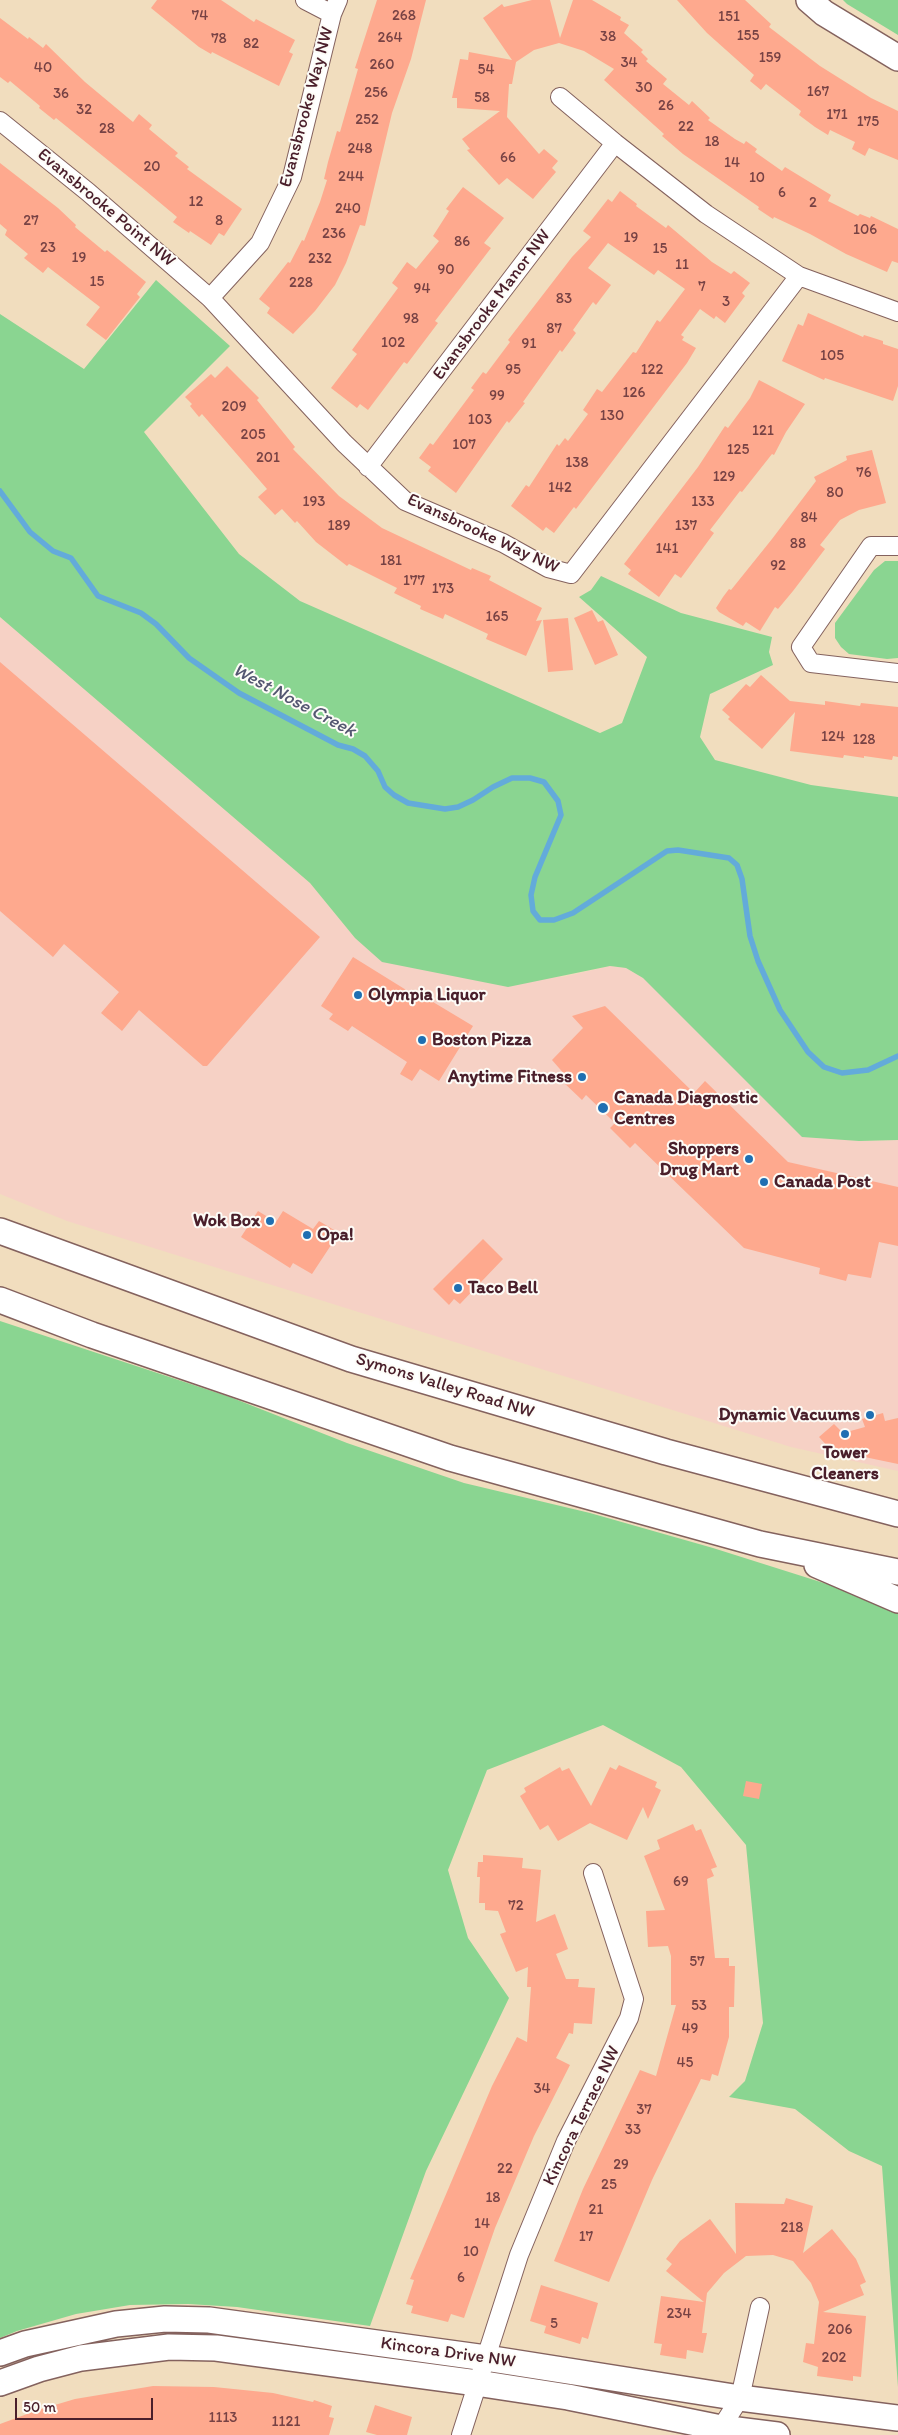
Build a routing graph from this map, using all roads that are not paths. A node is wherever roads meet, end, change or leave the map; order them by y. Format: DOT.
graph roads {
  1 [pos="305,0"];
  2 [pos="809,0"];
  3 [pos="335,7"];
  4 [pos="898,58"];
  5 [pos="560,97"];
  6 [pos="0,121"];
  7 [pos="615,143"];
  8 [pos="799,276"];
  9 [pos="210,298"];
  10 [pos="898,312"];
  11 [pos="368,467"];
  12 [pos="898,546"];
  13 [pos="898,673"];
  14 [pos="0,1231"];
  15 [pos="0,1300"];
  16 [pos="898,1514"];
  17 [pos="760,1544"];
  18 [pos="898,1572"];
  19 [pos="898,1600"];
  20 [pos="592,1873"];
  21 [pos="760,2307"];
  22 [pos="0,2353"];
  23 [pos="486,2358"];
  24 [pos="0,2383"];
  25 [pos="477,2383"];
  26 [pos="740,2398"];
  27 [pos="898,2418"];
  28 [pos="720,2432"];
  29 [pos="461,2435"];
  30 [pos="777,2435"];
  1 -- 3 [label="street"];
  2 -- 4 [label="main road"];
  3 -- 9 [label="street, Evansbrooke Way NW"];
  5 -- 7 [label="street"];
  6 -- 9 [label="street, Evansbrooke Point NW"];
  7 -- 8 [label="street"];
  7 -- 11 [label="street, Evansbrooke Manor NW"];
  8 -- 10 [label="street"];
  8 -- 11 [label="street, Evansbrooke Way NW"];
  9 -- 11 [label="street, Evansbrooke Way NW"];
  12 -- 13 [label="street"];
  14 -- 16 [label="main road, Symons Valley Road NW"];
  15 -- 17 [label="main road"];
  17 -- 18 [label="main road"];
  17 -- 19 [label="main road"];
  20 -- 23 [label="street, Kincora Terrace NW"];
  21 -- 26 [label="street"];
  22 -- 23 [label="main road, Kincora Drive NW"];
  23 -- 25 [label="street, Kincora Terrace NW"];
  23 -- 26 [label="main road, Kincora Drive NW"];
  24 -- 25 [label="main road, Kincora Drive NW"];
  25 -- 28 [label="main road, Kincora Drive NW"];
  25 -- 29 [label="street, Kincora Terrace NW"];
  26 -- 27 [label="main road, Kincora Drive NW"];
  26 -- 28 [label="street"];
  28 -- 30 [label="main road, Kincora Drive NW"];
}
